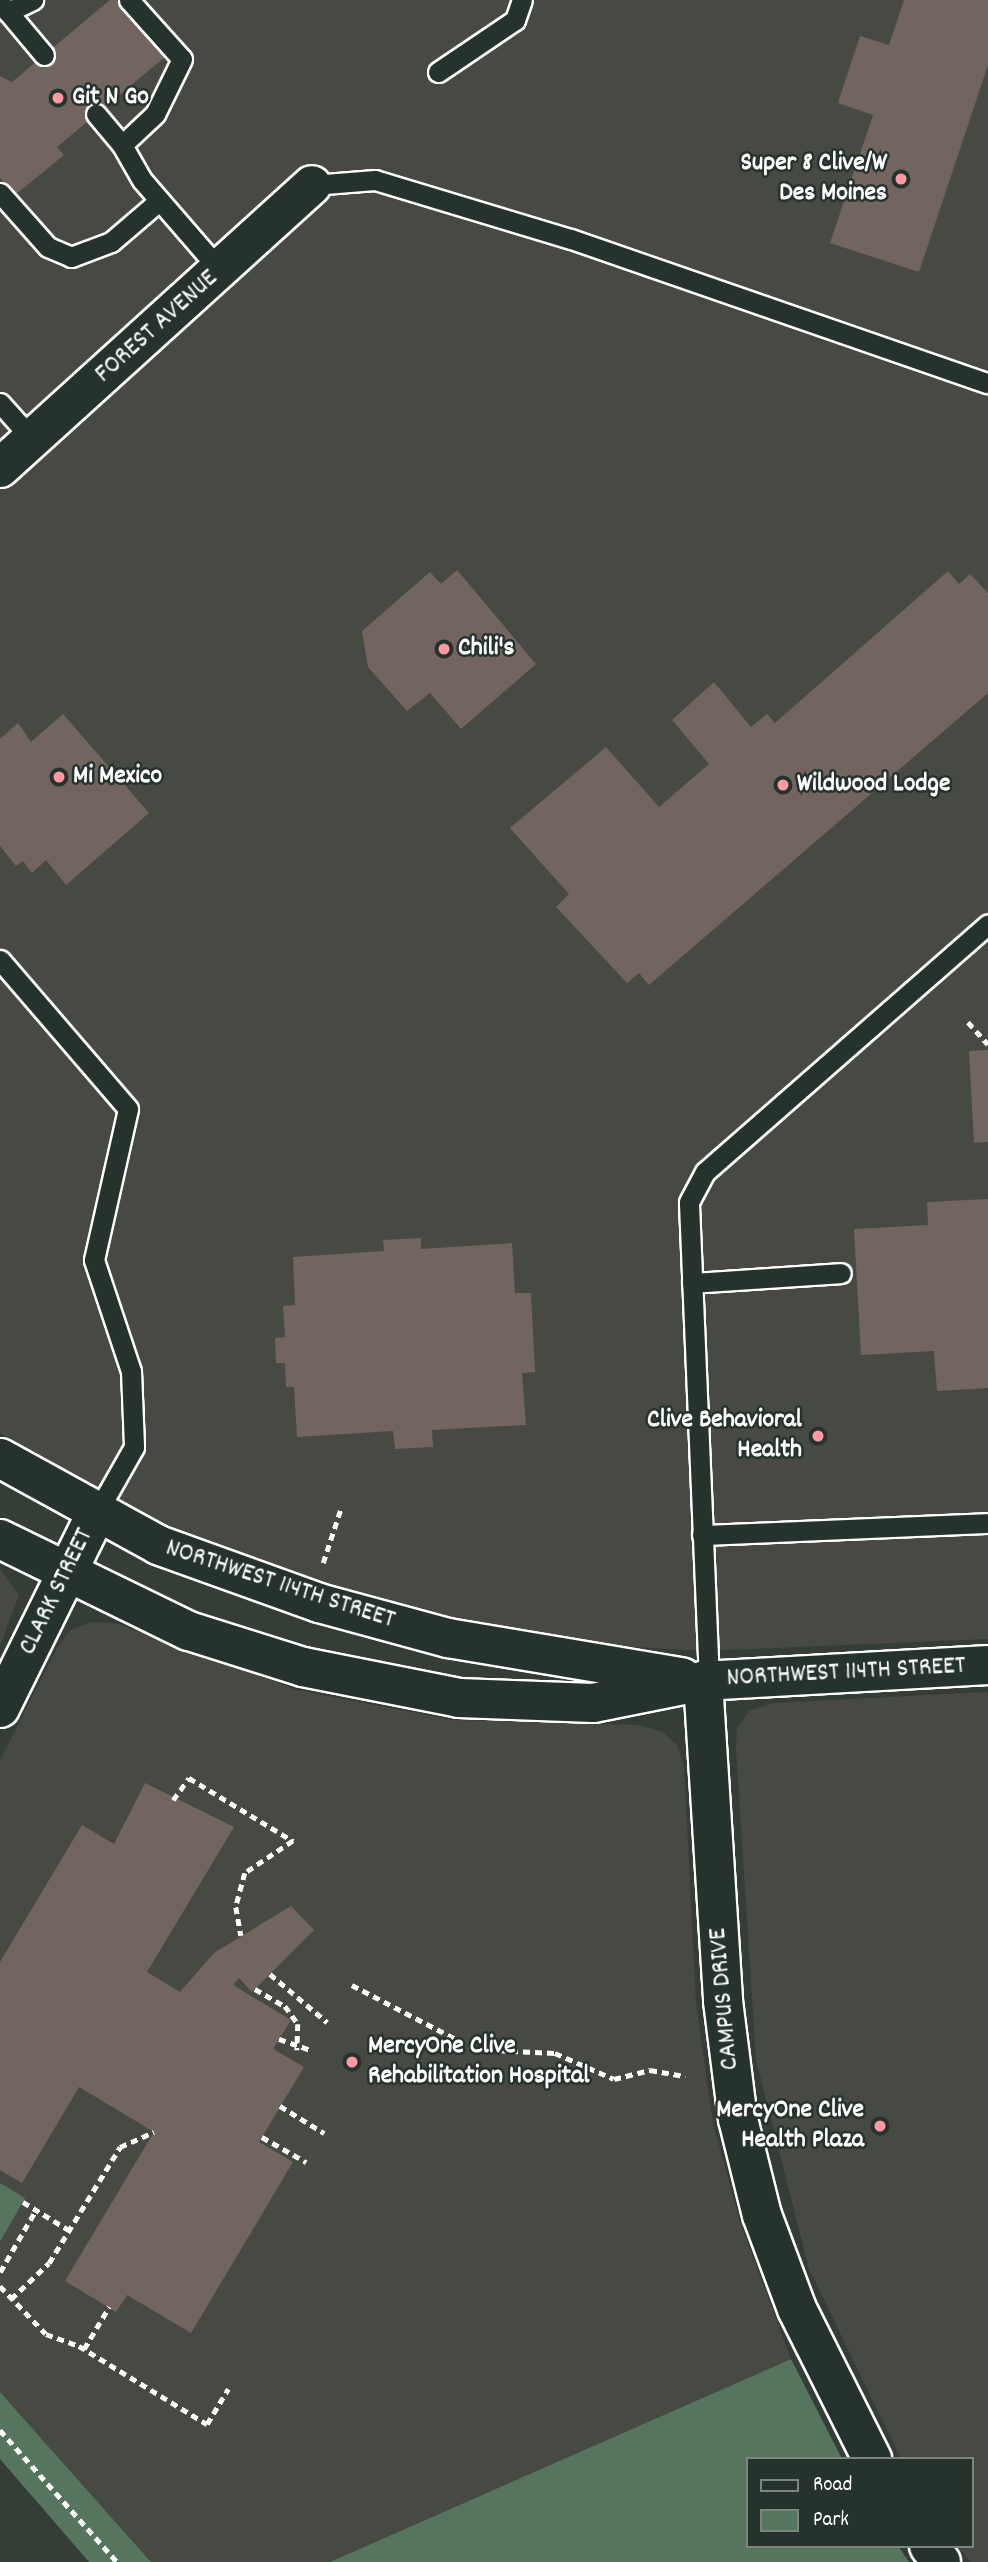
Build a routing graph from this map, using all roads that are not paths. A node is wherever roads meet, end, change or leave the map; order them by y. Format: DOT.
graph roads {
  1 [pos="33,0"];
  2 [pos="129,0"];
  3 [pos="522,0"];
  4 [pos="4,8"];
  5 [pos="44,55"];
  6 [pos="438,72"];
  7 [pos="96,114"];
  8 [pos="122,145"];
  9 [pos="312,185"];
  10 [pos="0,193"];
  11 [pos="159,201"];
  12 [pos="220,270"];
  13 [pos="988,383"];
  14 [pos="0,403"];
  15 [pos="33,440"];
  16 [pos="0,468"];
  17 [pos="988,925"];
  18 [pos="0,960"];
  19 [pos="841,1273"];
  20 [pos="692,1283"];
  21 [pos="0,1458"];
  22 [pos="96,1514"];
  23 [pos="988,1523"];
  24 [pos="702,1535"];
  25 [pos="0,1539"];
  26 [pos="66,1576"];
  27 [pos="988,1665"];
  28 [pos="706,1681"];
  29 [pos="0,1708"];
  30 [pos="871,2457"];
  1 -- 4 [label="lane"];
  2 -- 8 [label="lane"];
  3 -- 6 [label="lane"];
  4 -- 5 [label="lane"];
  7 -- 8 [label="lane"];
  8 -- 11 [label="lane"];
  9 -- 12 [label="street, FOREST AVENUE"];
  9 -- 13 [label="lane"];
  10 -- 11 [label="lane"];
  11 -- 12 [label="lane"];
  12 -- 15 [label="street, FOREST AVENUE"];
  14 -- 15 [label="lane"];
  15 -- 16 [label="street, FOREST AVENUE"];
  17 -- 20 [label="lane"];
  18 -- 22 [label="lane"];
  19 -- 20 [label="lane"];
  20 -- 24 [label="lane"];
  21 -- 22 [label="street, NORTHWEST 114TH STREET"];
  22 -- 26 [label="street, CLARK STREET"];
  22 -- 28 [label="street, NORTHWEST 114TH STREET"];
  23 -- 24 [label="lane"];
  24 -- 28 [label="lane"];
  25 -- 26 [label="street, NORTHWEST 114TH STREET"];
  26 -- 28 [label="street, NORTHWEST 114TH STREET"];
  26 -- 29 [label="street, CLARK STREET"];
  27 -- 28 [label="street, NORTHWEST 114TH STREET"];
  28 -- 30 [label="street, CAMPUS DRIVE"];
}
